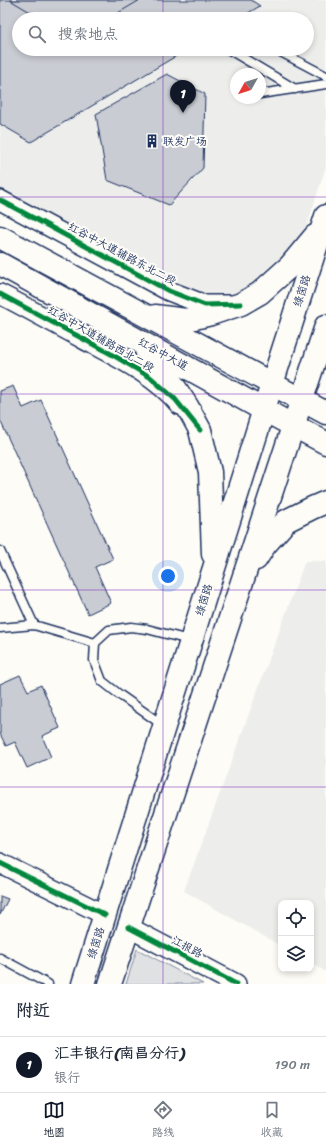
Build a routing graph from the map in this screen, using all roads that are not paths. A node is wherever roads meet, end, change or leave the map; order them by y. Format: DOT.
graph roads {
  1 [pos="240,56"];
  2 [pos="288,56"];
  3 [pos="326,76"];
  4 [pos="326,84"];
  5 [pos="295,88"];
  6 [pos="266,93"];
  7 [pos="0,200"];
  8 [pos="324,222"];
  9 [pos="0,237"];
  10 [pos="0,264"];
  11 [pos="0,294"];
  12 [pos="241,304"];
  13 [pos="145,315"];
  14 [pos="326,326"];
  15 [pos="138,340"];
  16 [pos="272,384"];
  17 [pos="302,400"];
  18 [pos="264,410"];
  19 [pos="326,413"];
  20 [pos="293,426"];
  21 [pos="200,430"];
  22 [pos="326,443"];
  23 [pos="326,502"];
  24 [pos="0,551"];
  25 [pos="213,570"];
  26 [pos="243,580"];
  27 [pos="34,625"];
  28 [pos="0,628"];
  29 [pos="191,640"];
  30 [pos="95,643"];
  31 [pos="164,726"];
  32 [pos="0,863"];
  33 [pos="105,915"];
  34 [pos="128,928"];
  35 [pos="0,958"];
  36 [pos="48,984"];
  37 [pos="83,984"];
  38 [pos="110,984"];
  39 [pos="236,984"];
  1 -- 5 [label="lane"];
  2 -- 3 [label="lane"];
  4 -- 5 [label="lane"];
  5 -- 6 [label="lane"];
  7 -- 12 [label="street, 红谷中大道辅路东北二段"];
  8 -- 12 [label="main road"];
  8 -- 16 [label="main road, 绿茵路"];
  9 -- 13 [label="main road"];
  10 -- 15 [label="main road, 红谷中大道"];
  11 -- 21 [label="street, 红谷中大道辅路西北二段"];
  12 -- 13 [label="main road"];
  13 -- 16 [label="main road"];
  14 -- 17 [label="main road"];
  15 -- 18 [label="main road, 红谷中大道"];
  15 -- 21 [label="main road"];
  16 -- 17 [label="main road"];
  16 -- 18 [label="main road, 绿茵路"];
  17 -- 19 [label="main road"];
  17 -- 20 [label="main road"];
  18 -- 20 [label="main road, 红谷中大道"];
  18 -- 25 [label="main road, 绿茵路"];
  20 -- 22 [label="main road, 红谷中大道"];
  20 -- 26 [label="main road"];
  21 -- 25 [label="main road"];
  23 -- 26 [label="main road"];
  24 -- 27 [label="lane"];
  25 -- 29 [label="main road, 绿茵路"];
  26 -- 34 [label="main road"];
  27 -- 28 [label="lane"];
  27 -- 30 [label="lane"];
  29 -- 30 [label="lane"];
  29 -- 31 [label="main road, 绿茵路"];
  30 -- 31 [label="lane"];
  31 -- 33 [label="main road, 绿茵路"];
  32 -- 33 [label="street"];
  33 -- 37 [label="main road, 绿茵路"];
  34 -- 38 [label="main road"];
  34 -- 39 [label="street, 江报路"];
  35 -- 36 [label="lane"];
}
